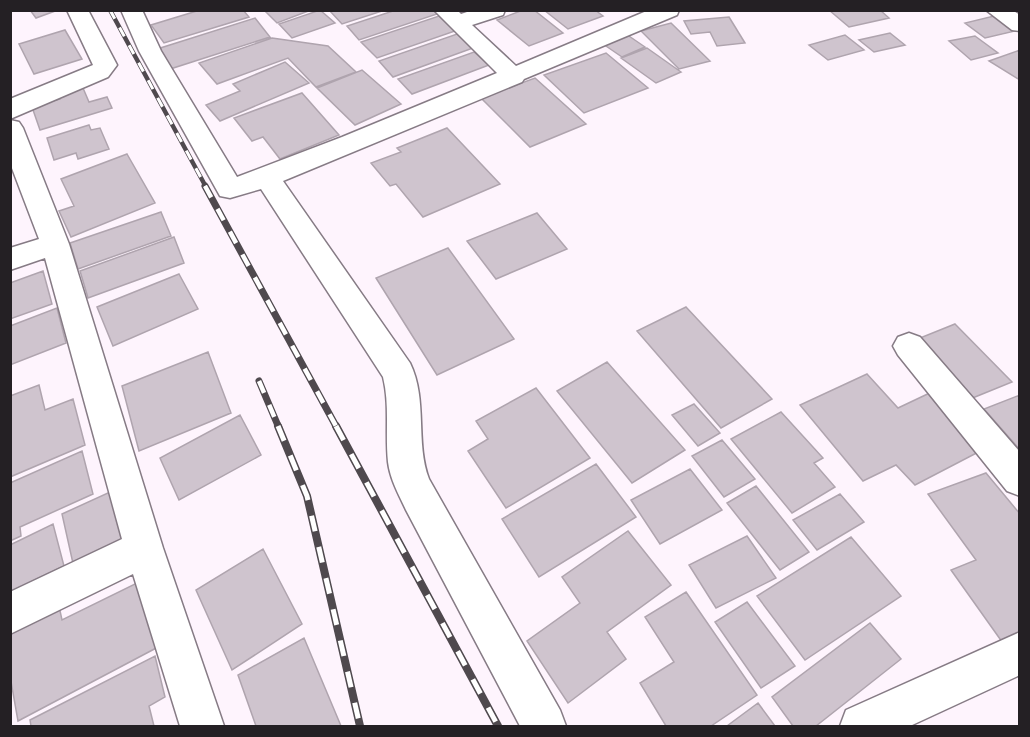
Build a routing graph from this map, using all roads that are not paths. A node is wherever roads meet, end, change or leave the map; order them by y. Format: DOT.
graph roads {
  1 [pos="77,10"];
  2 [pos="131,10"];
  3 [pos="495,10"];
  4 [pos="669,10"];
  5 [pos="996,10"];
  6 [pos="451,17"];
  7 [pos="1020,25"];
  8 [pos="514,77"];
  9 [pos="10,111"];
  10 [pos="10,128"];
  11 [pos="267,177"];
  12 [pos="55,244"];
  13 [pos="10,259"];
  14 [pos="909,346"];
  15 [pos="1020,479"];
  16 [pos="144,548"];
  17 [pos="10,614"];
  18 [pos="1020,653"];
  19 [pos="202,726"];
  20 [pos="544,726"];
  21 [pos="862,726"];
  1 -- 9 [label="street"];
  2 -- 11 [label="street"];
  3 -- 6 [label="street"];
  4 -- 8 [label="street"];
  5 -- 7 [label="street"];
  6 -- 8 [label="street"];
  8 -- 11 [label="street"];
  10 -- 12 [label="street"];
  11 -- 20 [label="street"];
  12 -- 13 [label="street"];
  12 -- 16 [label="street"];
  14 -- 15 [label="street"];
  16 -- 17 [label="street"];
  16 -- 19 [label="street"];
  18 -- 21 [label="street"];
}
